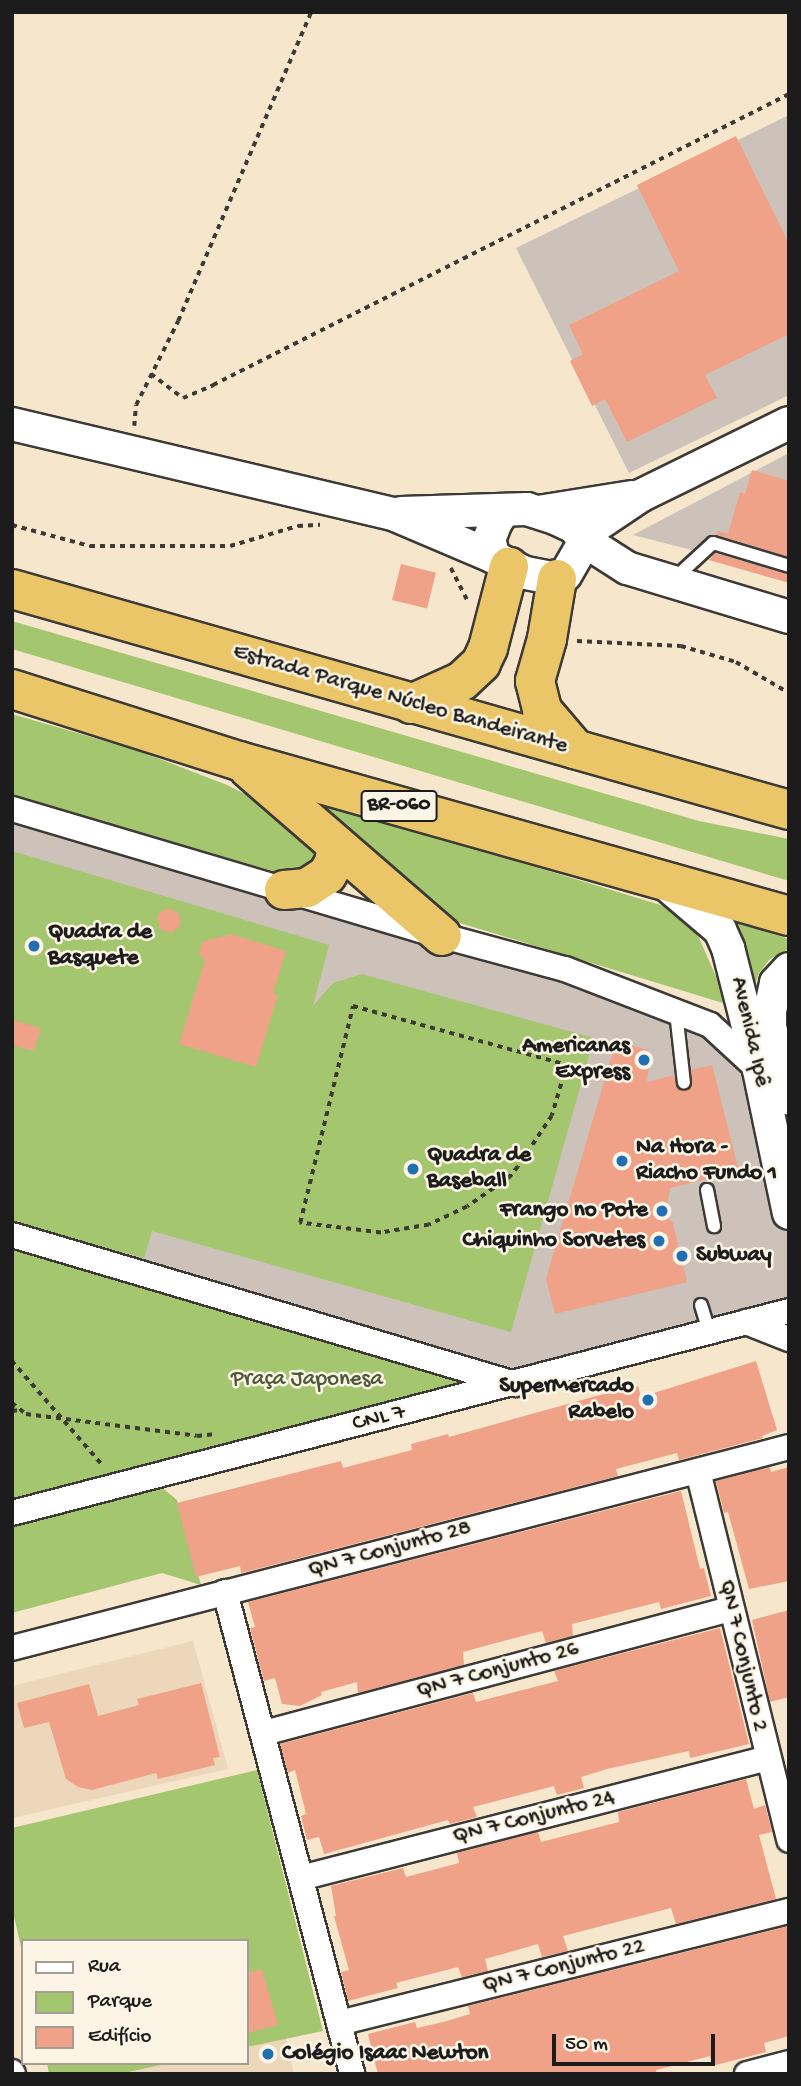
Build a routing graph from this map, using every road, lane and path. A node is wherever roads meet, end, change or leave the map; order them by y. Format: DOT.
graph roads {
  1 [pos="311,12"];
  2 [pos="789,94"];
  3 [pos="151,374"];
  4 [pos="789,423"];
  5 [pos="12,424"];
  6 [pos="132,452"];
  7 [pos="640,496"];
  8 [pos="504,510"];
  9 [pos="538,512"];
  10 [pos="393,514"];
  11 [pos="12,525"];
  12 [pos="324,525"];
  13 [pos="584,538"];
  14 [pos="501,562"];
  15 [pos="789,566"];
  16 [pos="449,567"];
  17 [pos="627,568"];
  18 [pos="563,575"];
  19 [pos="672,581"];
  20 [pos="12,589"];
  21 [pos="789,617"];
  22 [pos="495,625"];
  23 [pos="547,639"];
  24 [pos="12,689"];
  25 [pos="789,694"];
  26 [pos="411,704"];
  27 [pos="576,750"];
  28 [pos="239,761"];
  29 [pos="12,809"];
  30 [pos="789,810"];
  31 [pos="337,845"];
  32 [pos="660,878"];
  33 [pos="284,890"];
  34 [pos="789,916"];
  35 [pos="442,936"];
  36 [pos="789,970"];
  37 [pos="676,1012"];
  38 [pos="567,1065"];
  39 [pos="759,1070"];
  40 [pos="684,1083"];
  41 [pos="789,1099"];
  42 [pos="707,1190"];
  43 [pos="789,1213"];
  44 [pos="713,1226"];
  45 [pos="12,1235"];
  46 [pos="701,1305"];
  47 [pos="789,1311"];
  48 [pos="746,1322"];
  49 [pos="709,1332"];
  50 [pos="789,1339"];
  51 [pos="12,1361"];
  52 [pos="516,1384"];
  53 [pos="12,1403"];
  54 [pos="20,1410"];
  55 [pos="12,1411"];
  56 [pos="65,1419"];
  57 [pos="789,1431"];
  58 [pos="222,1434"];
  59 [pos="778,1449"];
  60 [pos="698,1471"];
  61 [pos="110,1474"];
  62 [pos="12,1513"];
  63 [pos="225,1592"];
  64 [pos="731,1609"];
  65 [pos="12,1648"];
  66 [pos="264,1733"];
  67 [pos="767,1758"];
  68 [pos="789,1840"];
  69 [pos="301,1878"];
  70 [pos="789,1911"];
  71 [pos="339,2023"];
  72 [pos="789,2063"];
  73 [pos="352,2074"];
  74 [pos="747,2074"];
  1 -- 3 [label="path"];
  2 -- 3 [label="path"];
  3 -- 6 [label="path"];
  4 -- 7 [label="street"];
  5 -- 6 [label="street"];
  6 -- 10 [label="street"];
  7 -- 9 [label="street"];
  7 -- 13 [label="street"];
  8 -- 9 [label="street"];
  8 -- 10 [label="street"];
  8 -- 14 [label="street"];
  9 -- 13 [label="street"];
  10 -- 14 [label="street"];
  11 -- 12 [label="path"];
  13 -- 17 [label="street"];
  13 -- 18 [label="street"];
  14 -- 18 [label="street"];
  14 -- 22 [label="highway"];
  15 -- 19 [label="lane"];
  16 -- 22 [label="path"];
  17 -- 18 [label="street"];
  17 -- 19 [label="street"];
  18 -- 23 [label="highway"];
  19 -- 21 [label="street"];
  20 -- 26 [label="highway, Estrada Parque Núcleo Bandeirante"];
  22 -- 26 [label="highway"];
  23 -- 25 [label="path"];
  23 -- 27 [label="highway"];
  24 -- 28 [label="highway, BR-060"];
  26 -- 27 [label="highway, Estrada Parque Núcleo Bandeirante"];
  27 -- 30 [label="highway, Estrada Parque Núcleo Bandeirante"];
  28 -- 31 [label="highway"];
  28 -- 32 [label="highway, BR-060"];
  29 -- 33 [label="street"];
  31 -- 33 [label="highway"];
  31 -- 35 [label="highway"];
  32 -- 34 [label="highway, BR-060"];
  32 -- 39 [label="street, Avenida Ipê"];
  33 -- 35 [label="street"];
  35 -- 37 [label="street"];
  36 -- 41 [label="street, Avenida Ipê"];
  37 -- 39 [label="street"];
  37 -- 40 [label="lane"];
  38 -- 38 [label="path"];
  39 -- 43 [label="street, Avenida Ipê"];
  42 -- 44 [label="lane"];
  45 -- 52 [label="street"];
  46 -- 49 [label="lane"];
  47 -- 48 [label="street, CNL 7"];
  48 -- 49 [label="street, CNL 7"];
  48 -- 50 [label="street"];
  49 -- 52 [label="street, CNL 7"];
  51 -- 56 [label="path"];
  52 -- 62 [label="street, CNL 7"];
  53 -- 54 [label="path"];
  54 -- 55 [label="path"];
  54 -- 56 [label="path"];
  56 -- 58 [label="path"];
  56 -- 61 [label="path"];
  57 -- 59 [label="street, QN 7 Conjunto 28"];
  59 -- 60 [label="street, QN 7 Conjunto 28"];
  60 -- 63 [label="street, QN 7 Conjunto 28"];
  60 -- 64 [label="street, QN 7 Conjunto 2"];
  63 -- 65 [label="street, QN 7 Conjunto 28"];
  63 -- 66 [label="street"];
  64 -- 66 [label="street, QN 7 Conjunto 26"];
  64 -- 67 [label="street, QN 7 Conjunto 2"];
  66 -- 69 [label="street"];
  67 -- 68 [label="street, QN 7 Conjunto 2"];
  67 -- 69 [label="street, QN 7 Conjunto 24"];
  69 -- 71 [label="street"];
  70 -- 71 [label="street, QN 7 Conjunto 22"];
  71 -- 73 [label="street"];
  72 -- 74 [label="street"];
}
